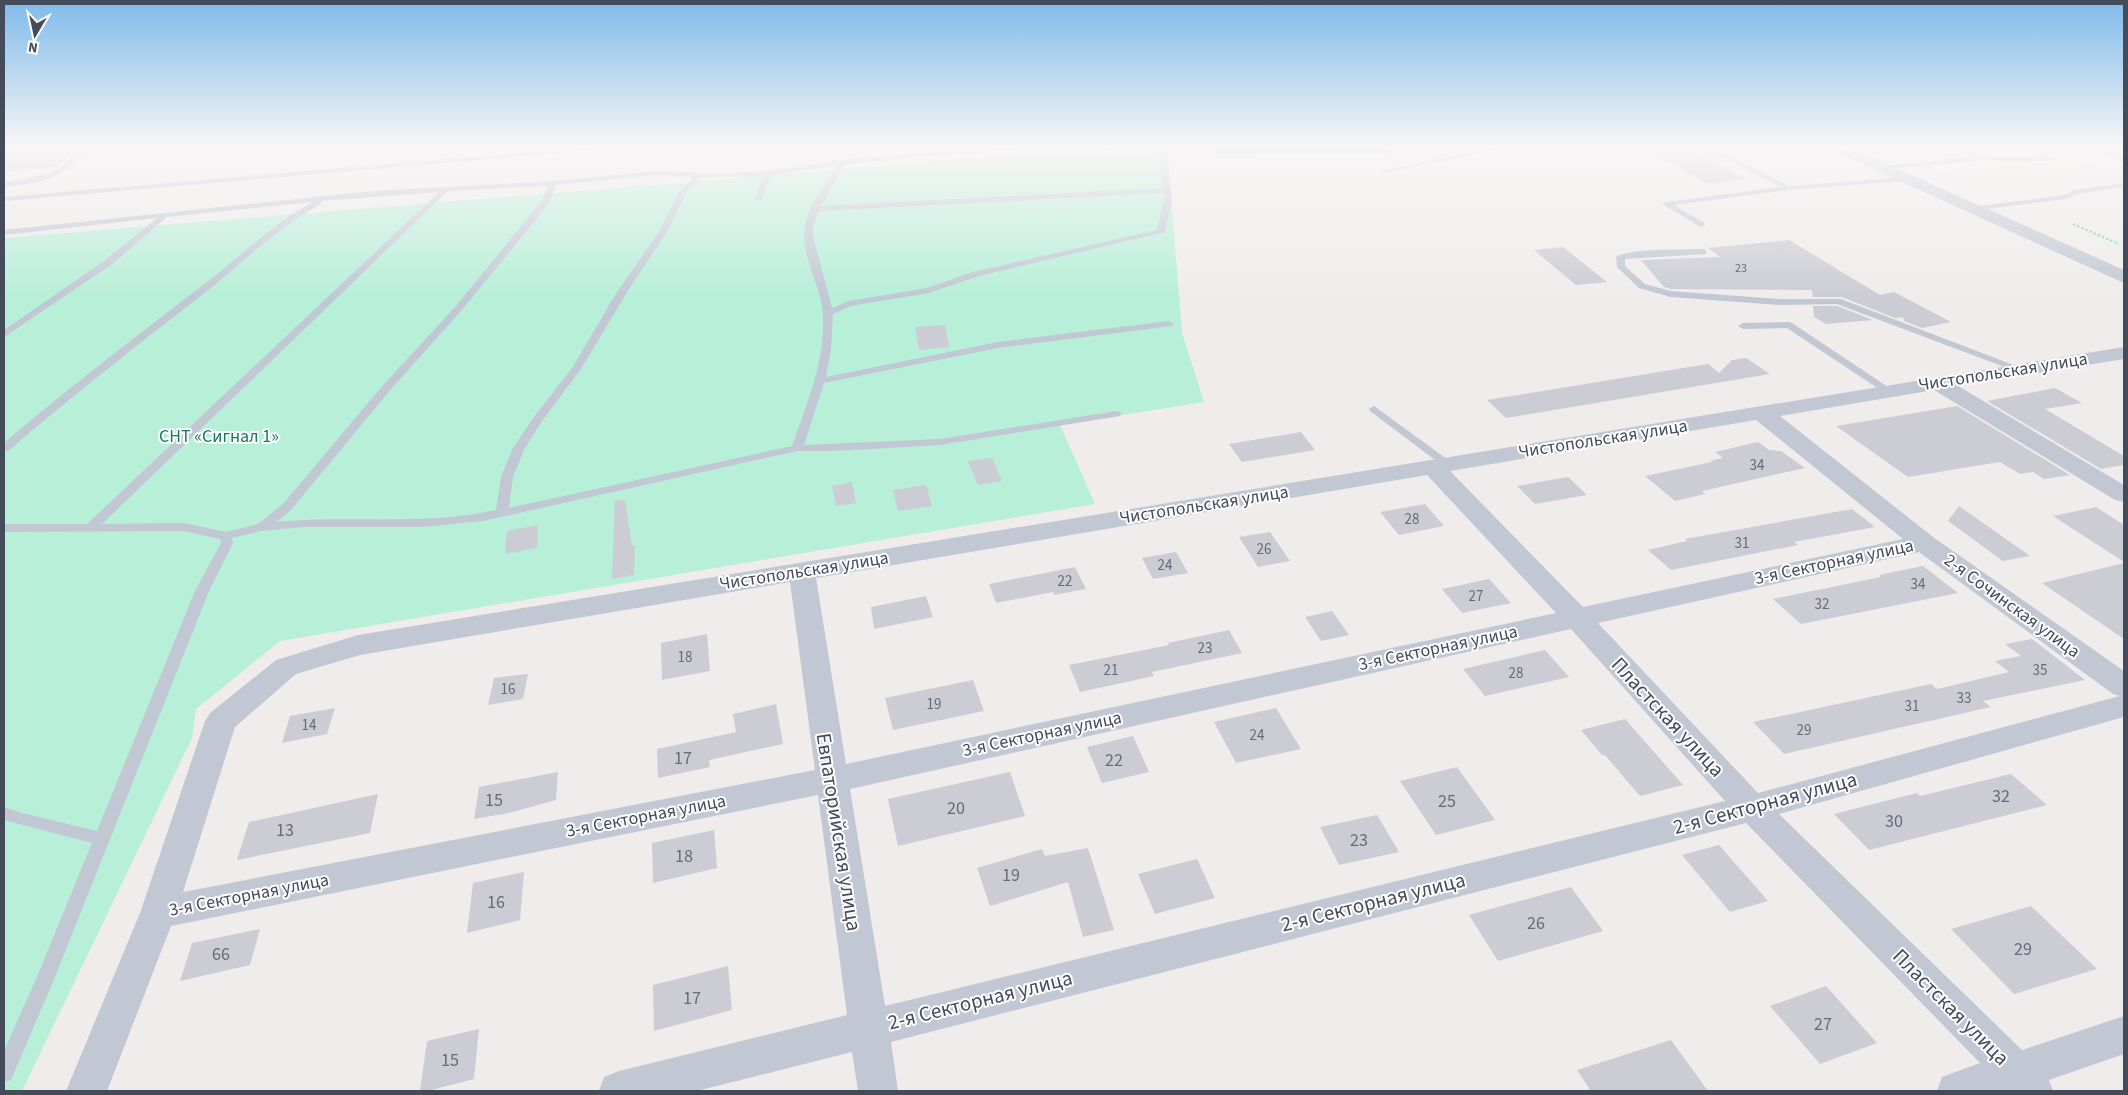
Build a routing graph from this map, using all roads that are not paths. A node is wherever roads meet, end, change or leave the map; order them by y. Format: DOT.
graph roads {
  1 [pos="37,196"];
  2 [pos="352,196"];
  3 [pos="439,196"];
  4 [pos="547,196"];
  5 [pos="681,196"];
  6 [pos="759,196"];
  7 [pos="824,196"];
  8 [pos="1055,196"];
  9 [pos="1168,196"];
  10 [pos="1726,196"];
  11 [pos="1943,196"];
  12 [pos="2068,196"];
  13 [pos="327,198"];
  14 [pos="4,199"];
  15 [pos="758,199"];
  16 [pos="817,209"];
  17 [pos="1972,209"];
  18 [pos="166,215"];
  19 [pos="1701,225"];
  20 [pos="22,230"];
  21 [pos="4,232"];
  22 [pos="4,242"];
  23 [pos="1704,252"];
  24 [pos="2124,277"];
  25 [pos="828,313"];
  26 [pos="1169,324"];
  27 [pos="1743,326"];
  28 [pos="4,334"];
  29 [pos="2124,353"];
  30 [pos="2019,369"];
  31 [pos="820,381"];
  32 [pos="1938,383"];
  33 [pos="1889,391"];
  34 [pos="1374,409"];
  35 [pos="1761,412"];
  36 [pos="1116,414"];
  37 [pos="797,448"];
  38 [pos="4,449"];
  39 [pos="1440,466"];
  40 [pos="2124,495"];
  41 [pos="502,513"];
  42 [pos="262,527"];
  43 [pos="4,528"];
  44 [pos="90,528"];
  45 [pos="226,536"];
  46 [pos="1924,543"];
  47 [pos="802,572"];
  48 [pos="1577,618"];
  49 [pos="2124,686"];
  50 [pos="2124,706"];
  51 [pos="831,780"];
  52 [pos="1752,808"];
  53 [pos="4,813"];
  54 [pos="102,839"];
  55 [pos="158,913"];
  56 [pos="869,1028"];
  57 [pos="2124,1035"];
  58 [pos="4,1073"];
  59 [pos="2024,1081"];
  60 [pos="87,1091"];
  61 [pos="619,1091"];
  62 [pos="878,1091"];
  63 [pos="1957,1091"];
  1 -- 14 [label="lane"];
  2 -- 13 [label="lane"];
  3 -- 44 [label="lane"];
  4 -- 42 [label="lane"];
  5 -- 41 [label="lane"];
  6 -- 15 [label="lane"];
  7 -- 16 [label="lane"];
  8 -- 16 [label="lane"];
  9 -- 25 [label="lane"];
  10 -- 19 [label="lane"];
  11 -- 17 [label="street"];
  12 -- 17 [label="lane"];
  13 -- 18 [label="lane"];
  13 -- 38 [label="lane"];
  16 -- 25 [label="lane"];
  17 -- 24 [label="street"];
  18 -- 20 [label="lane"];
  18 -- 28 [label="lane"];
  20 -- 21 [label="lane"];
  20 -- 22 [label="lane"];
  23 -- 30 [label="lane"];
  25 -- 31 [label="lane"];
  26 -- 31 [label="lane"];
  27 -- 33 [label="lane"];
  29 -- 30 [label="street, Чистопольская улица"];
  30 -- 32 [label="street, Чистопольская улица"];
  31 -- 37 [label="lane"];
  32 -- 33 [label="street, Чистопольская улица"];
  32 -- 40 [label="street"];
  33 -- 35 [label="street, Чистопольская улица"];
  34 -- 39 [label="lane"];
  35 -- 39 [label="street, Чистопольская улица"];
  35 -- 46 [label="street, 2-я Сочинская улица"];
  36 -- 37 [label="lane"];
  37 -- 41 [label="lane"];
  39 -- 47 [label="street, Чистопольская улица"];
  39 -- 48 [label="street, Пластская улица"];
  41 -- 42 [label="lane"];
  42 -- 45 [label="lane"];
  43 -- 44 [label="lane"];
  44 -- 45 [label="lane"];
  45 -- 54 [label="lane"];
  46 -- 48 [label="street, 3-я Секторная улица"];
  46 -- 49 [label="street, 2-я Сочинская улица"];
  47 -- 51 [label="street, Евпаторийская улица"];
  47 -- 55 [label="street, Чистопольская улица"];
  48 -- 51 [label="street, 3-я Секторная улица"];
  48 -- 52 [label="street, Пластская улица"];
  50 -- 52 [label="street, 2-я Секторная улица"];
  51 -- 55 [label="street, 3-я Секторная улица"];
  51 -- 56 [label="street, Евпаторийская улица"];
  52 -- 56 [label="street, 2-я Секторная улица"];
  52 -- 59 [label="street, Пластская улица"];
  53 -- 54 [label="lane"];
  54 -- 58 [label="lane"];
  55 -- 60 [label="street"];
  56 -- 61 [label="street, 2-я Секторная улица"];
  56 -- 62 [label="street, Евпаторийская улица"];
  57 -- 59 [label="street"];
  59 -- 63 [label="street"];
}
